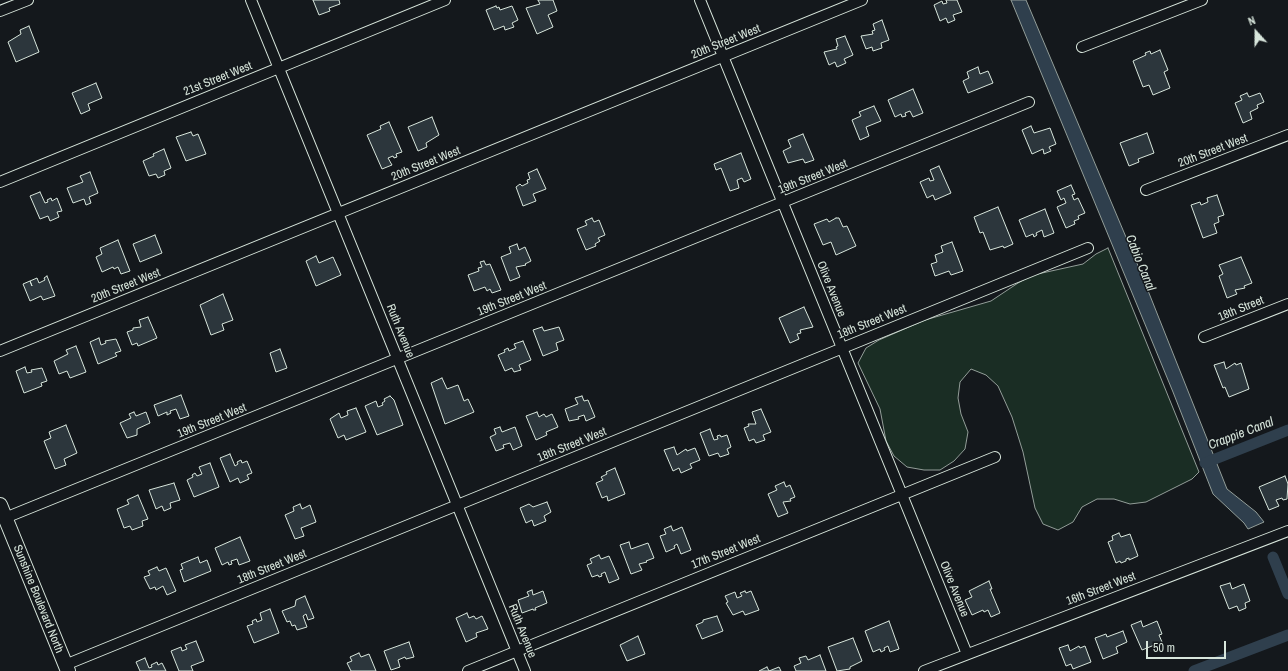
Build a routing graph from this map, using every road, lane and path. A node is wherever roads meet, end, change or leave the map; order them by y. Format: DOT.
graph roads {
  1 [pos="28,0"];
  2 [pos="251,0"];
  3 [pos="445,0"];
  4 [pos="700,0"];
  5 [pos="862,0"];
  6 [pos="1202,0"];
  7 [pos="0,11"];
  8 [pos="1082,47"];
  9 [pos="723,57"];
  10 [pos="279,68"];
  11 [pos="1029,102"];
  12 [pos="1288,135"];
  13 [pos="0,182"];
  14 [pos="1146,190"];
  15 [pos="783,203"];
  16 [pos="338,214"];
  17 [pos="1088,248"];
  18 [pos="1288,304"];
  19 [pos="1204,337"];
  20 [pos="841,349"];
  21 [pos="0,351"];
  22 [pos="398,360"];
  23 [pos="994,457"];
  24 [pos="901,494"];
  25 [pos="0,505"];
  26 [pos="457,506"];
  27 [pos="5,518"];
  28 [pos="1288,531"];
  29 [pos="516,651"];
  30 [pos="967,654"];
  31 [pos="67,668"];
  32 [pos="468,671"];
  33 [pos="525,671"];
  34 [pos="924,671"];
  1 -- 7 [label="street"];
  2 -- 10 [label="street, Ruth Avenue"];
  3 -- 10 [label="street, 21st Street West"];
  4 -- 9 [label="street, Olive Avenue"];
  5 -- 9 [label="street, 20th Street West"];
  6 -- 8 [label="street"];
  9 -- 15 [label="street, Olive Avenue"];
  9 -- 16 [label="street, 20th Street West"];
  10 -- 13 [label="street, 21st Street West"];
  10 -- 16 [label="street, Ruth Avenue"];
  11 -- 15 [label="street, 19th Street West"];
  12 -- 14 [label="street, 20th Street West"];
  15 -- 20 [label="street, Olive Avenue"];
  15 -- 22 [label="street, 19th Street West"];
  16 -- 21 [label="street, 20th Street West"];
  16 -- 22 [label="street, Ruth Avenue"];
  17 -- 20 [label="street, 18th Street West"];
  18 -- 19 [label="street, 18th Street"];
  20 -- 24 [label="street, Olive Avenue"];
  20 -- 26 [label="street, 18th Street West"];
  22 -- 26 [label="street, Ruth Avenue"];
  22 -- 27 [label="street, 19th Street West"];
  23 -- 24 [label="street, 17th Street West"];
  24 -- 29 [label="street, 17th Street West"];
  24 -- 30 [label="street, Olive Avenue"];
  25 -- 27 [label="street, Sunshine Boulevard North"];
  26 -- 29 [label="street, Ruth Avenue"];
  26 -- 31 [label="street, 18th Street West"];
  27 -- 31 [label="street, Sunshine Boulevard North"];
  28 -- 30 [label="street, 16th Street West"];
  29 -- 32 [label="street, 17th Street West"];
  29 -- 33 [label="street, Ruth Avenue"];
  30 -- 34 [label="street, 16th Street West"];
}
